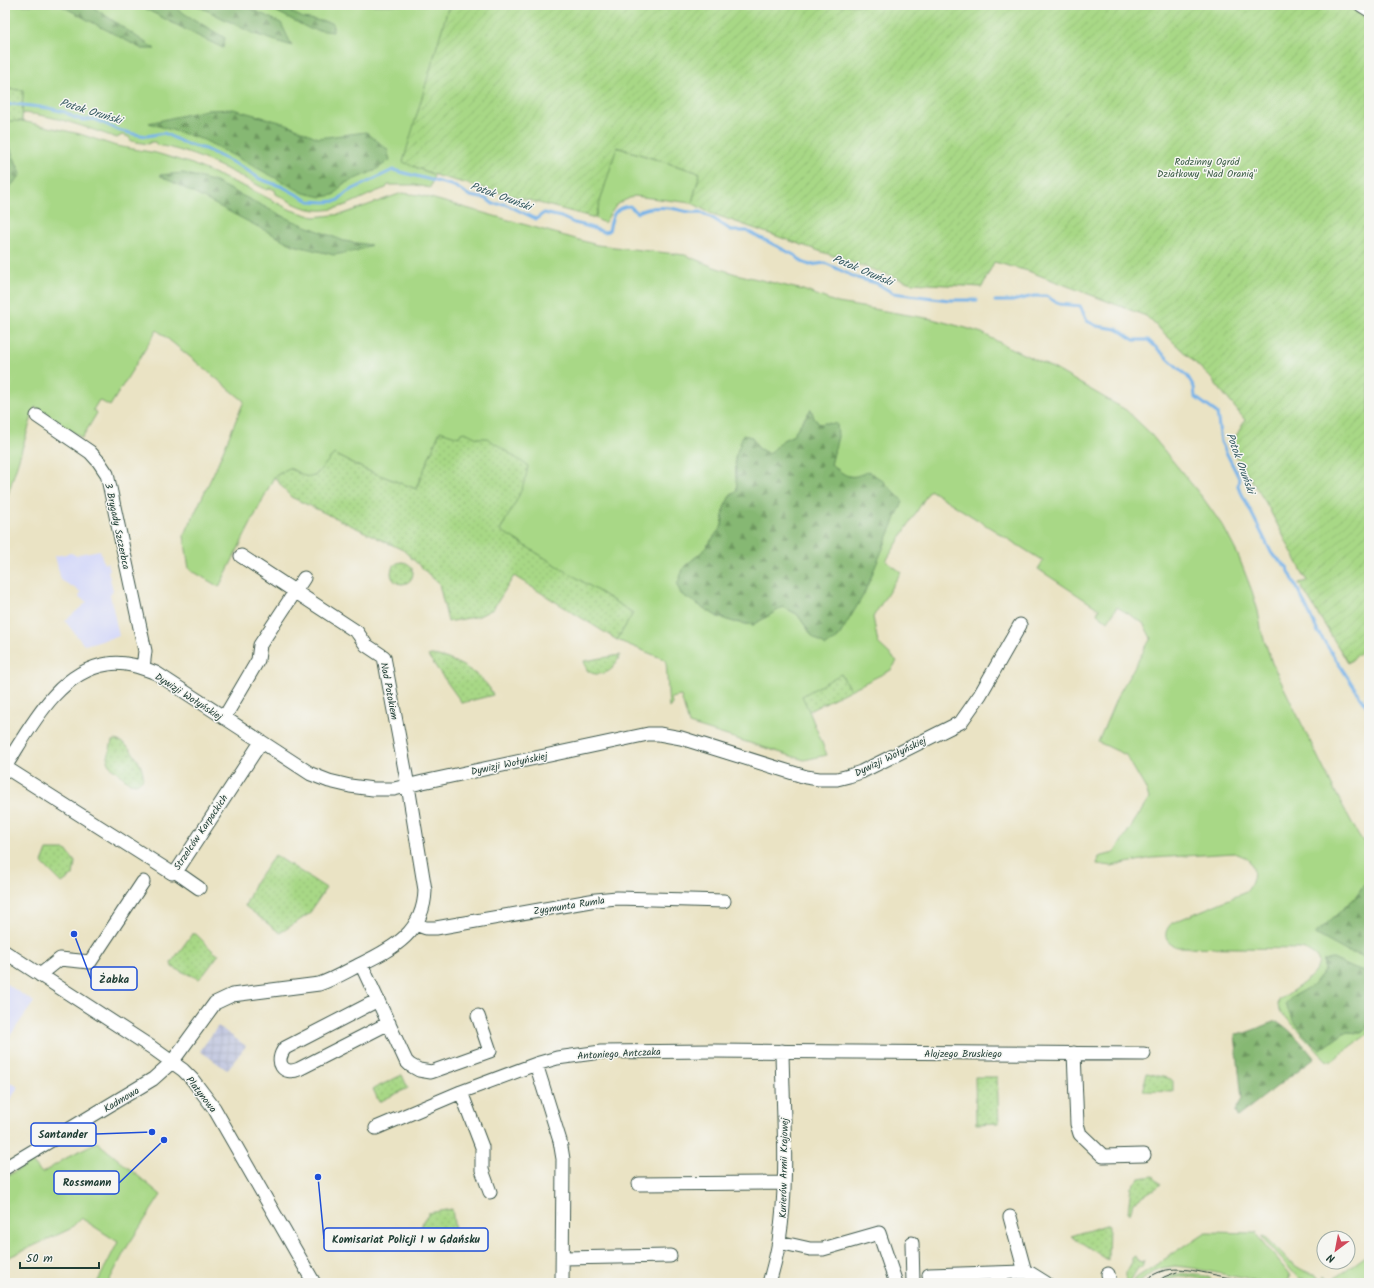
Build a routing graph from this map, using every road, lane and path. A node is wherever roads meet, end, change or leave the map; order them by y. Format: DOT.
graph roads {
  1 [pos="1361,5"];
  2 [pos="1369,10"];
  3 [pos="37,416"];
  4 [pos="241,556"];
  5 [pos="304,578"];
  6 [pos="296,592"];
  7 [pos="1020,625"];
  8 [pos="143,668"];
  9 [pos="224,718"];
  10 [pos="261,742"];
  11 [pos="5,767"];
  12 [pos="408,786"];
  13 [pos="176,872"];
  14 [pos="143,882"];
  15 [pos="199,888"];
  16 [pos="724,901"];
  17 [pos="415,924"];
  18 [pos="5,952"];
  19 [pos="361,964"];
  20 [pos="40,975"];
  21 [pos="378,1000"];
  22 [pos="478,1016"];
  23 [pos="389,1023"];
  24 [pos="782,1051"];
  25 [pos="1074,1053"];
  26 [pos="1144,1054"];
  27 [pos="172,1062"];
  28 [pos="536,1064"];
  29 [pos="461,1092"];
  30 [pos="376,1128"];
  31 [pos="1144,1155"];
  32 [pos="5,1168"];
  33 [pos="784,1183"];
  34 [pos="639,1184"];
  35 [pos="490,1192"];
  36 [pos="1010,1217"];
  37 [pos="779,1242"];
  38 [pos="912,1244"];
  39 [pos="670,1256"];
  40 [pos="562,1258"];
  41 [pos="1025,1272"];
  42 [pos="929,1275"];
  43 [pos="314,1283"];
  44 [pos="562,1283"];
  45 [pos="769,1283"];
  46 [pos="896,1283"];
  47 [pos="913,1283"];
  48 [pos="1046,1283"];
  1 -- 2 [label="street"];
  3 -- 8 [label="street, 3 Brygady Szczerbca"];
  4 -- 6 [label="street, Nad Potokiem"];
  5 -- 6 [label="street"];
  6 -- 9 [label="street"];
  6 -- 12 [label="street, Nad Potokiem"];
  7 -- 12 [label="street, Dywizji Wołyńskiej"];
  8 -- 9 [label="street, Dywizji Wołyńskiej"];
  8 -- 11 [label="street, Dywizji Wołyńskiej"];
  9 -- 10 [label="street, Dywizji Wołyńskiej"];
  10 -- 12 [label="street, Dywizji Wołyńskiej"];
  10 -- 13 [label="street, Strzelców Karpackich"];
  11 -- 13 [label="street, Strzelców Karpackich"];
  12 -- 17 [label="street"];
  13 -- 15 [label="street"];
  14 -- 20 [label="street"];
  16 -- 17 [label="street, Zygmunta Rumla"];
  17 -- 19 [label="street"];
  18 -- 20 [label="street, Platynowa"];
  19 -- 21 [label="street"];
  19 -- 27 [label="street"];
  20 -- 27 [label="street, Platynowa"];
  21 -- 23 [label="street"];
  21 -- 23 [label="street"];
  22 -- 23 [label="street"];
  24 -- 25 [label="street, Alojzego Bruskiego"];
  24 -- 28 [label="street, Antoniego Antczaka"];
  24 -- 33 [label="street, Kurierów Armii Krajowej"];
  25 -- 26 [label="street, Alojzego Bruskiego"];
  25 -- 31 [label="street"];
  27 -- 32 [label="street, Kadmowa"];
  27 -- 43 [label="street, Platynowa"];
  28 -- 29 [label="street, Antoniego Antczaka"];
  28 -- 40 [label="street"];
  29 -- 30 [label="street, Antoniego Antczaka"];
  29 -- 35 [label="street"];
  33 -- 34 [label="street"];
  33 -- 37 [label="street, Kurierów Armii Krajowej"];
  36 -- 41 [label="street"];
  37 -- 45 [label="street, Kurierów Armii Krajowej"];
  37 -- 46 [label="street"];
  38 -- 47 [label="street"];
  39 -- 40 [label="street"];
  40 -- 44 [label="street"];
  41 -- 42 [label="street"];
  41 -- 48 [label="street"];
}
